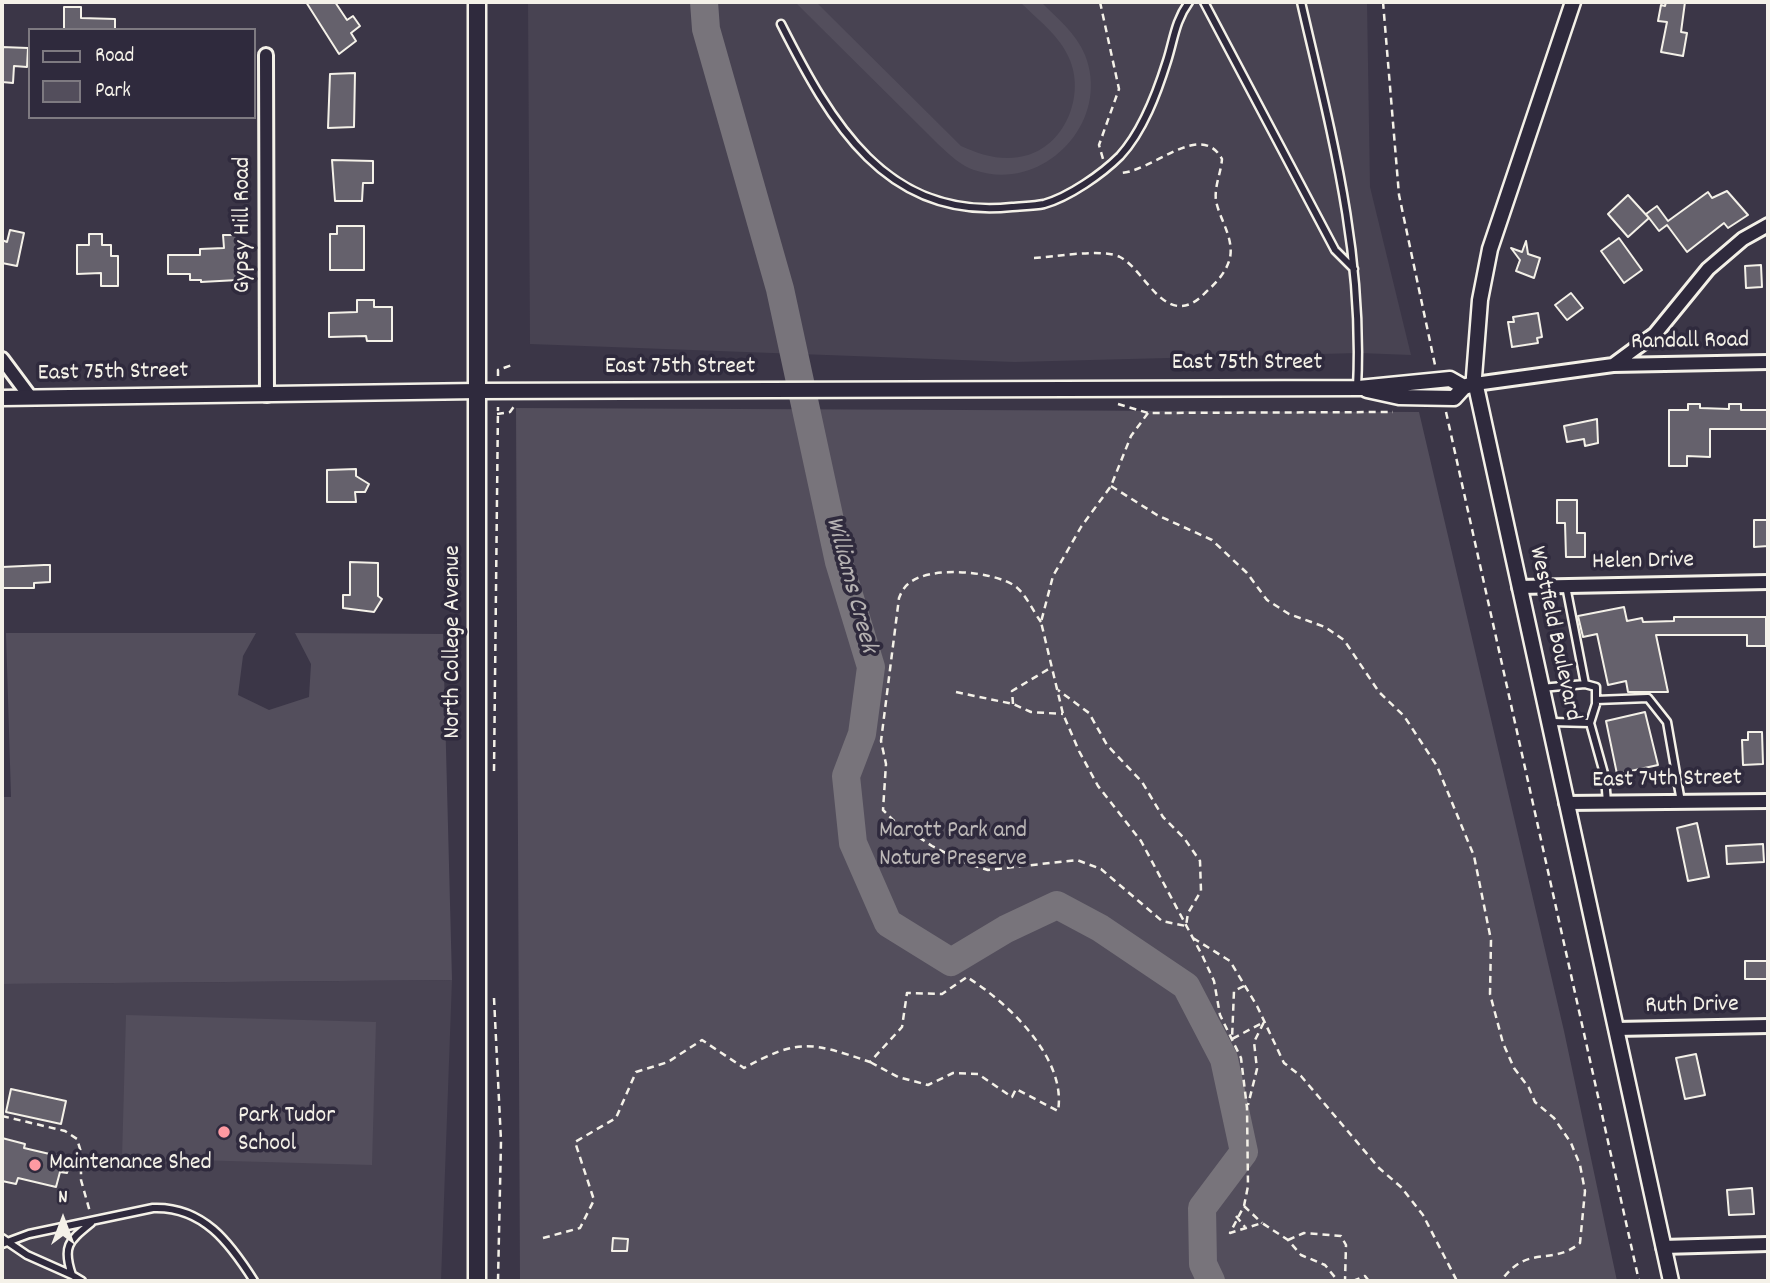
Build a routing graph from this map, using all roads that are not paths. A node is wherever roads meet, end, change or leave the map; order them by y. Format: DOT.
graph roads {
  1 [pos="477,2"];
  2 [pos="1189,2"];
  3 [pos="1204,2"];
  4 [pos="1301,2"];
  5 [pos="1573,2"];
  6 [pos="781,24"];
  7 [pos="265,55"];
  8 [pos="1768,225"];
  9 [pos="1354,269"];
  10 [pos="2,359"];
  11 [pos="1768,362"];
  12 [pos="1613,365"];
  13 [pos="1469,385"];
  14 [pos="1358,388"];
  15 [pos="477,391"];
  16 [pos="267,395"];
  17 [pos="2,398"];
  18 [pos="31,398"];
  19 [pos="1768,582"];
  20 [pos="1566,586"];
  21 [pos="1519,587"];
  22 [pos="1585,684"];
  23 [pos="1541,688"];
  24 [pos="1596,700"];
  25 [pos="1548,722"];
  26 [pos="1590,723"];
  27 [pos="1768,801"];
  28 [pos="1681,802"];
  29 [pos="1566,803"];
  30 [pos="1607,803"];
  31 [pos="1768,1026"];
  32 [pos="1616,1029"];
  33 [pos="93,1222"];
  34 [pos="3,1241"];
  35 [pos="1768,1244"];
  36 [pos="1664,1247"];
  37 [pos="72,1275"];
  38 [pos="82,1281"];
  39 [pos="254,1281"];
  40 [pos="477,1281"];
  41 [pos="1671,1281"];
  1 -- 15 [label="main road, North College Avenue"];
  2 -- 6 [label="lane"];
  3 -- 9 [label="lane"];
  4 -- 9 [label="lane"];
  5 -- 13 [label="street, Westfield Boulevard"];
  7 -- 16 [label="street, Gypsy Hill Road"];
  8 -- 12 [label="street, East 75th Street"];
  9 -- 14 [label="lane"];
  10 -- 18 [label="street"];
  11 -- 12 [label="street, Randall Road"];
  12 -- 13 [label="street, East 75th Street"];
  13 -- 14 [label="street, East 75th Street"];
  13 -- 21 [label="street, Westfield Boulevard"];
  14 -- 15 [label="street, East 75th Street"];
  15 -- 16 [label="street, East 75th Street"];
  15 -- 40 [label="main road, North College Avenue"];
  16 -- 18 [label="street, East 75th Street"];
  17 -- 18 [label="street, East 75th Street"];
  19 -- 20 [label="street, Helen Drive"];
  20 -- 21 [label="street, Helen Drive"];
  20 -- 22 [label="lane"];
  21 -- 23 [label="street, Westfield Boulevard"];
  22 -- 23 [label="lane"];
  22 -- 24 [label="lane"];
  23 -- 25 [label="street, Westfield Boulevard"];
  24 -- 26 [label="lane"];
  24 -- 28 [label="lane"];
  25 -- 26 [label="lane"];
  25 -- 29 [label="street, Westfield Boulevard"];
  26 -- 30 [label="lane"];
  27 -- 28 [label="street, East 74th Street"];
  28 -- 30 [label="street, East 74th Street"];
  29 -- 30 [label="street, East 74th Street"];
  29 -- 32 [label="street, Westfield Boulevard"];
  31 -- 32 [label="street, Ruth Drive"];
  32 -- 36 [label="street, Westfield Boulevard"];
  33 -- 34 [label="lane"];
  33 -- 37 [label="lane"];
  33 -- 39 [label="lane"];
  34 -- 37 [label="lane"];
  35 -- 36 [label="street"];
  36 -- 41 [label="street, Westfield Boulevard"];
  37 -- 38 [label="lane"];
}
